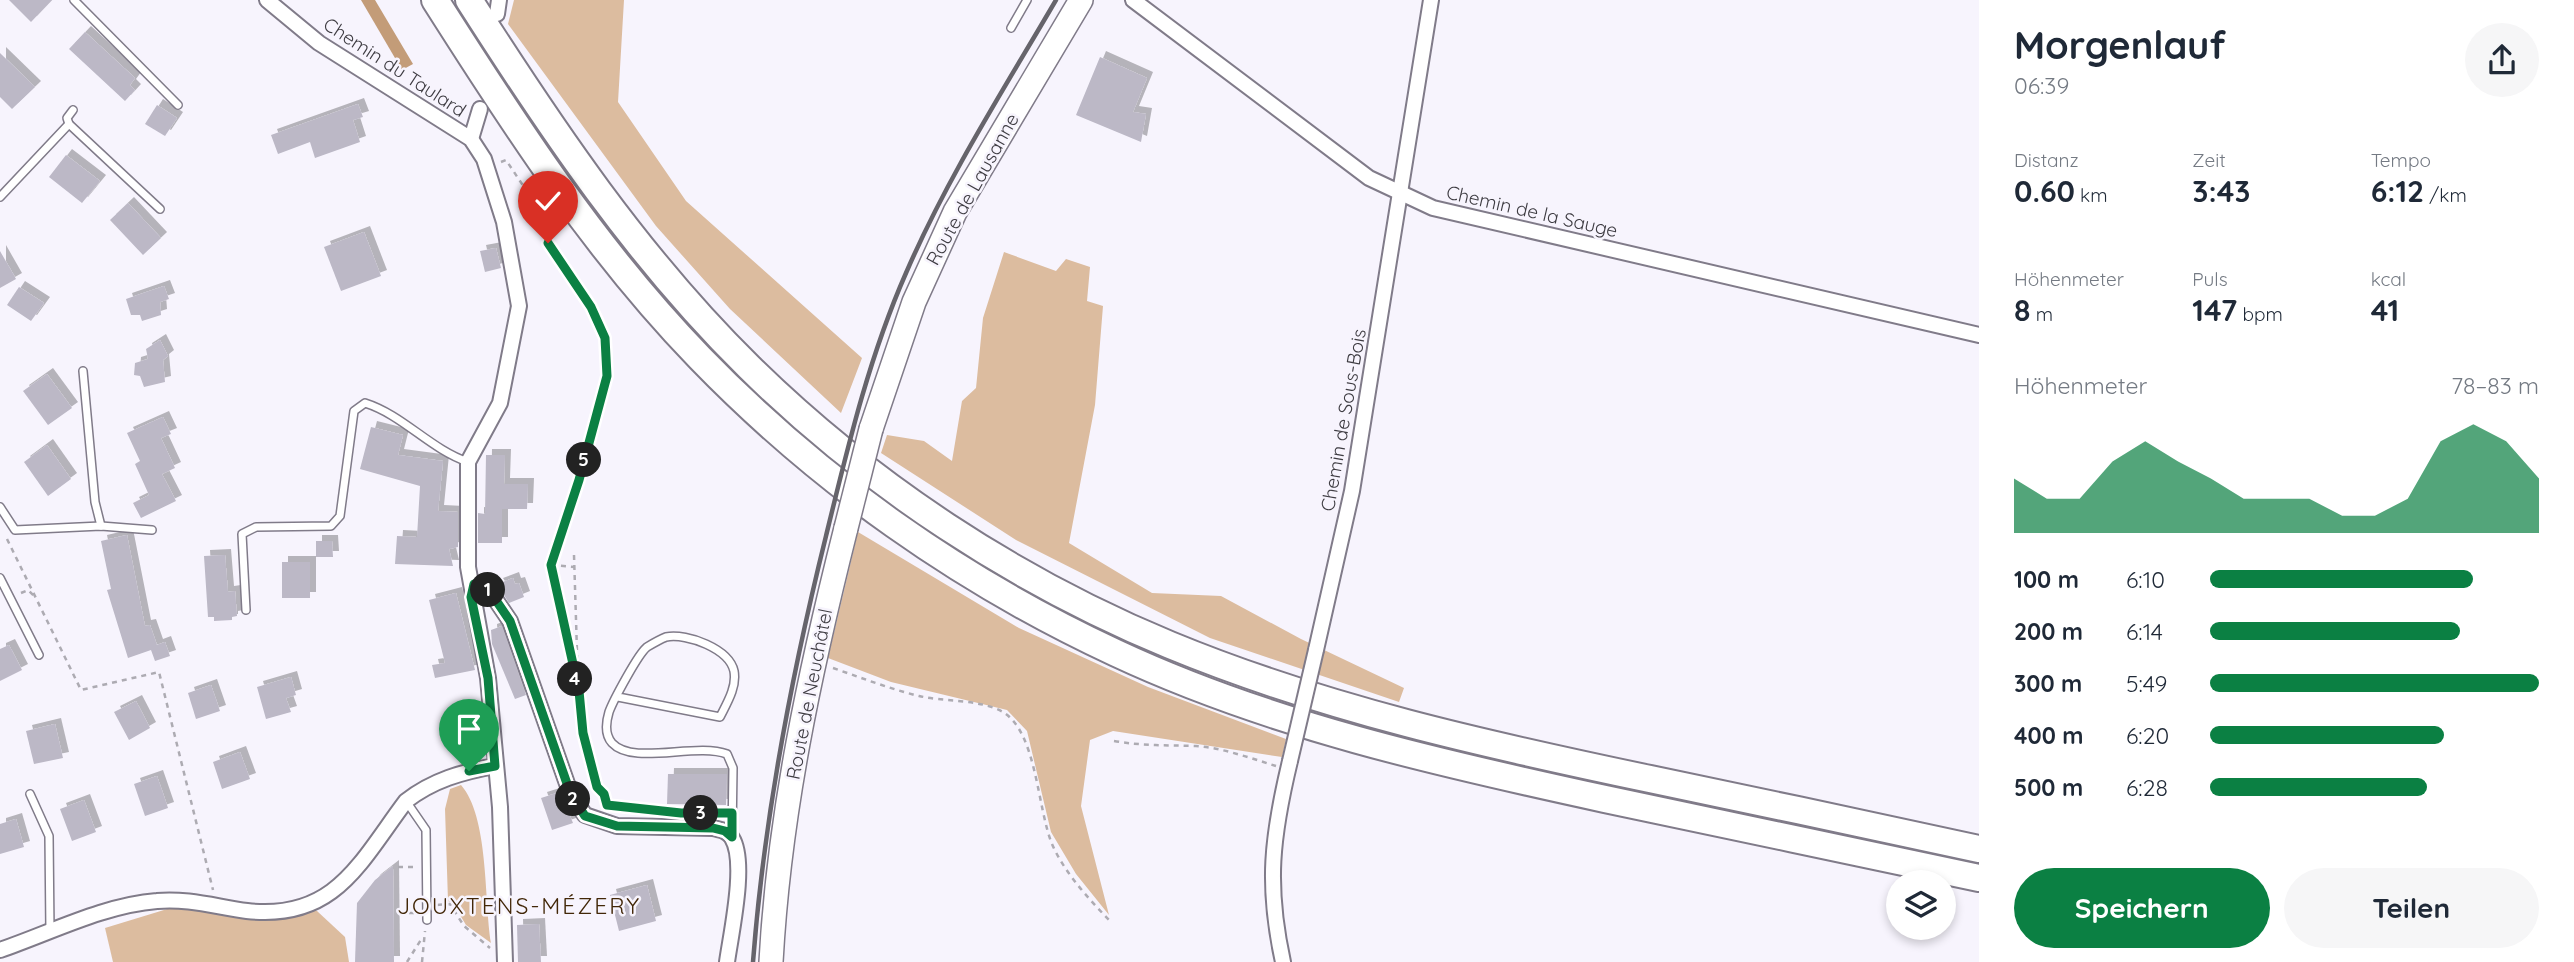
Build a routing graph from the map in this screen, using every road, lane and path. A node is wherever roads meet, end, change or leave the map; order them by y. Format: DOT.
graph roads {
  1 [pos="74,0"];
  2 [pos="267,0"];
  3 [pos="435,0"];
  4 [pos="469,0"];
  5 [pos="1027,0"];
  6 [pos="1082,0"];
  7 [pos="1133,0"];
  8 [pos="1431,0"];
  9 [pos="1012,28"];
  10 [pos="178,105"];
  11 [pos="480,109"];
  12 [pos="73,110"];
  13 [pos="69,124"];
  14 [pos="471,139"];
  15 [pos="506,160"];
  16 [pos="1401,195"];
  17 [pos="0,197"];
  18 [pos="160,209"];
  19 [pos="1979,335"];
  20 [pos="83,371"];
  21 [pos="871,429"];
  22 [pos="468,462"];
  23 [pos="0,507"];
  24 [pos="100,526"];
  25 [pos="152,530"];
  26 [pos="6,536"];
  27 [pos="575,555"];
  28 [pos="551,565"];
  29 [pos="575,567"];
  30 [pos="0,578"];
  31 [pos="474,584"];
  32 [pos="27,590"];
  33 [pos="34,596"];
  34 [pos="246,610"];
  35 [pos="39,655"];
  36 [pos="814,661"];
  37 [pos="579,691"];
  38 [pos="618,697"];
  39 [pos="1114,741"];
  40 [pos="1289,765"];
  41 [pos="495,766"];
  42 [pos="30,793"];
  43 [pos="406,801"];
  44 [pos="668,812"];
  45 [pos="732,837"];
  46 [pos="1979,849"];
  47 [pos="398,867"];
  48 [pos="426,867"];
  49 [pos="1979,878"];
  50 [pos="217,907"];
  51 [pos="399,913"];
  52 [pos="427,913"];
  53 [pos="1109,920"];
  54 [pos="50,933"];
  55 [pos="424,935"];
  56 [pos="487,946"];
  57 [pos="0,950"];
  58 [pos="407,962"];
  59 [pos="422,962"];
  60 [pos="505,962"];
  61 [pos="727,962"];
  62 [pos="771,962"];
  63 [pos="1283,962"];
  1 -- 10 [label="lane"];
  2 -- 14 [label="street, Chemin du Taulard"];
  3 -- 49 [label="highway"];
  4 -- 46 [label="highway"];
  5 -- 9 [label="lane"];
  6 -- 21 [label="main road, Route de Lausanne"];
  7 -- 16 [label="street, Chemin de la Sauge"];
  8 -- 16 [label="street, Chemin de Sous-Bois"];
  11 -- 14 [label="street"];
  12 -- 13 [label="lane"];
  13 -- 17 [label="lane"];
  13 -- 18 [label="lane"];
  14 -- 22 [label="street"];
  15 -- 28 [label="path"];
  16 -- 19 [label="street, Chemin de la Sauge"];
  16 -- 40 [label="street, Chemin de Sous-Bois, bridge"];
  20 -- 24 [label="lane"];
  21 -- 36 [label="main road, Route de Neuchâtel, bridge"];
  22 -- 31 [label="street"];
  22 -- 34 [label="lane"];
  23 -- 24 [label="lane"];
  24 -- 25 [label="lane"];
  26 -- 33 [label="path"];
  27 -- 29 [label="path"];
  28 -- 29 [label="path"];
  28 -- 37 [label="path"];
  29 -- 37 [label="path"];
  30 -- 35 [label="lane"];
  31 -- 41 [label="street"];
  31 -- 45 [label="street"];
  32 -- 33 [label="path"];
  33 -- 50 [label="path"];
  36 -- 53 [label="path"];
  36 -- 62 [label="main road, Route de Neuchâtel"];
  37 -- 44 [label="path"];
  38 -- 38 [label="lane"];
  38 -- 45 [label="lane"];
  39 -- 40 [label="path"];
  40 -- 63 [label="street"];
  41 -- 43 [label="street"];
  41 -- 60 [label="street"];
  42 -- 54 [label="lane"];
  43 -- 48 [label="lane"];
  43 -- 50 [label="street"];
  45 -- 61 [label="street"];
  47 -- 48 [label="path"];
  48 -- 52 [label="lane"];
  50 -- 54 [label="street"];
  51 -- 52 [label="path"];
  52 -- 55 [label="path"];
  52 -- 56 [label="path"];
  54 -- 57 [label="street"];
  55 -- 58 [label="path"];
  55 -- 59 [label="path"];
}
